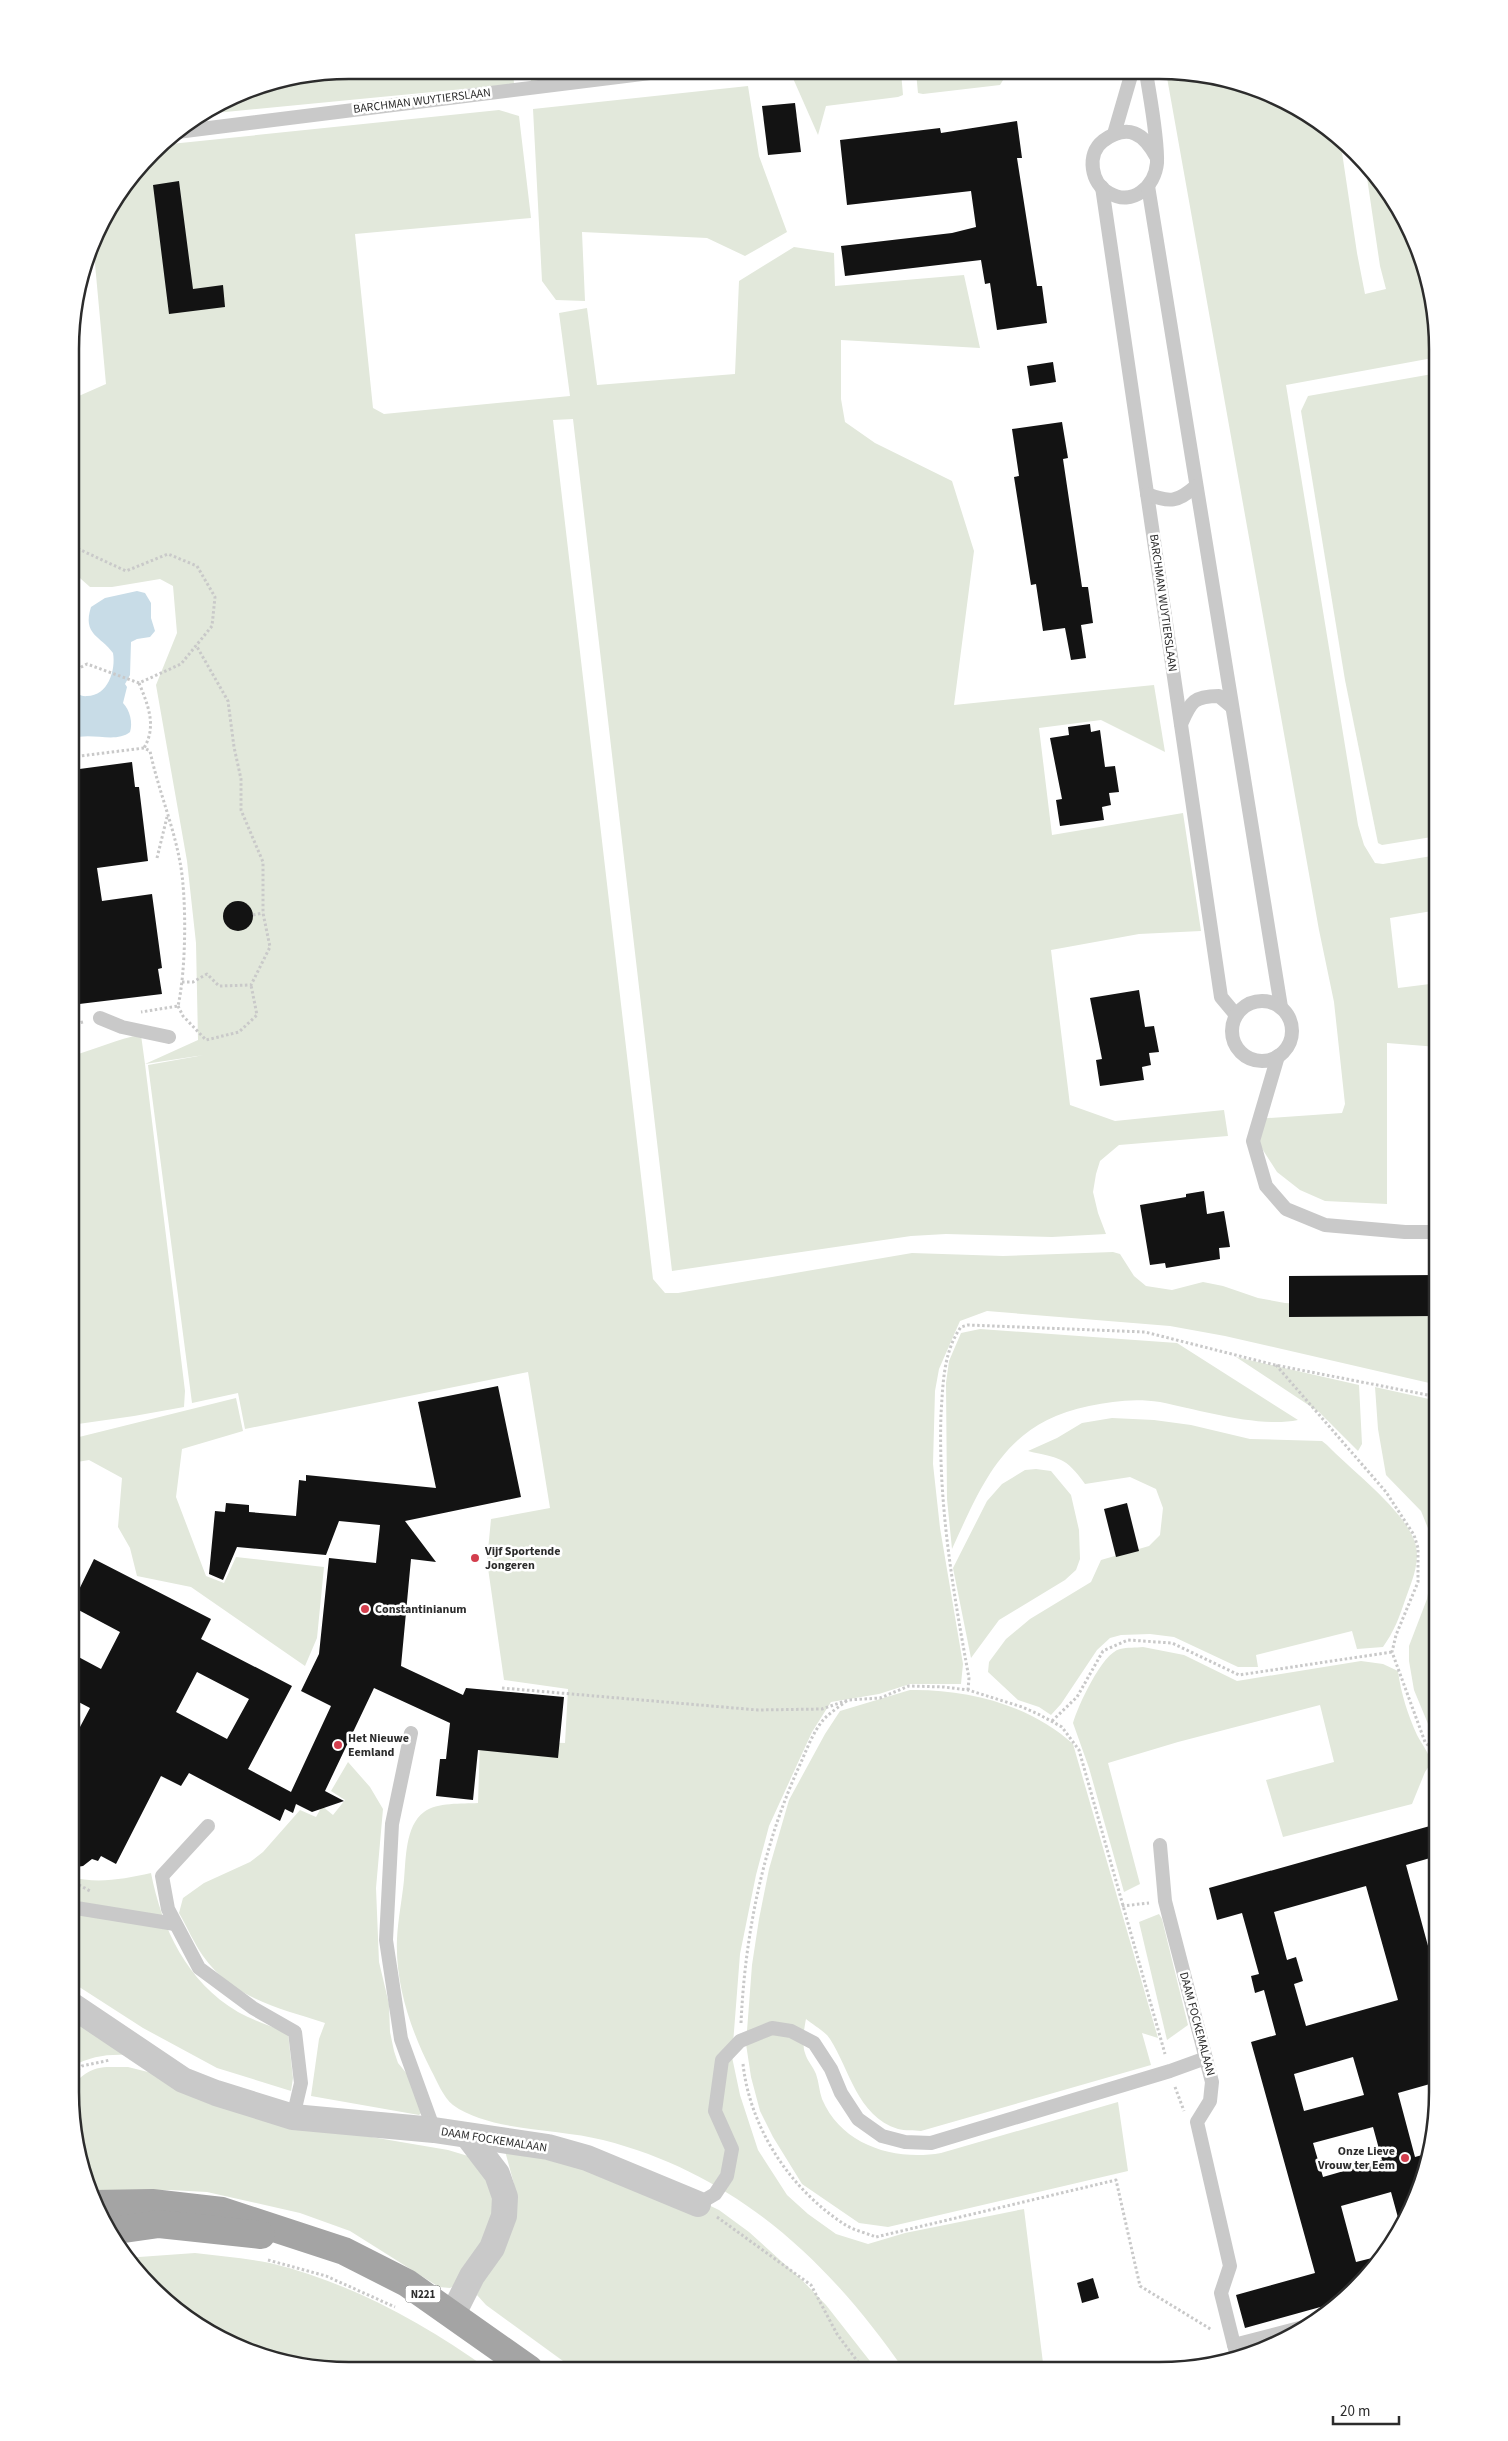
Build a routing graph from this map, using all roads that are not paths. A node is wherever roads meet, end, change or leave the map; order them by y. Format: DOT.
graph roads {
  1 [pos="602,79"];
  2 [pos="1130,79"];
  3 [pos="1147,79"];
  4 [pos="190,130"];
  5 [pos="1114,134"];
  6 [pos="1157,158"];
  7 [pos="1148,186"];
  8 [pos="1102,187"];
  9 [pos="1196,486"];
  10 [pos="1147,494"];
  11 [pos="1231,706"];
  12 [pos="1181,724"];
  13 [pos="1281,1007"];
  14 [pos="1236,1015"];
  15 [pos="100,1018"];
  16 [pos="169,1037"];
  17 [pos="1278,1056"];
  18 [pos="1429,1232"];
  19 [pos="411,1733"];
  20 [pos="208,1826"];
  21 [pos="1160,1845"];
  22 [pos="79,1908"];
  23 [pos="175,1924"];
  24 [pos="79,2010"];
  25 [pos="1206,2058"];
  26 [pos="293,2117"];
  27 [pos="434,2130"];
  28 [pos="468,2136"];
  29 [pos="103,2204"];
  30 [pos="698,2204"];
  31 [pos="117,2230"];
  32 [pos="305,2238"];
  33 [pos="453,2314"];
  34 [pos="1271,2338"];
  35 [pos="1235,2350"];
  36 [pos="519,2362"];
  1 -- 4 [label="lane, BARCHMAN WUYTIERSLAAN"];
  2 -- 5 [label="lane"];
  3 -- 6 [label="lane"];
  5 -- 6 [label="lane"];
  5 -- 8 [label="lane, BARCHMAN WUYTIERSLAAN"];
  6 -- 7 [label="lane"];
  7 -- 8 [label="lane"];
  7 -- 9 [label="lane"];
  8 -- 10 [label="lane, BARCHMAN WUYTIERSLAAN"];
  9 -- 10 [label="lane"];
  9 -- 11 [label="lane"];
  10 -- 12 [label="lane, BARCHMAN WUYTIERSLAAN"];
  11 -- 12 [label="lane"];
  11 -- 13 [label="lane"];
  12 -- 14 [label="lane, BARCHMAN WUYTIERSLAAN"];
  13 -- 14 [label="lane"];
  13 -- 17 [label="lane"];
  14 -- 17 [label="lane"];
  15 -- 16 [label="lane"];
  17 -- 18 [label="lane"];
  19 -- 27 [label="lane"];
  20 -- 23 [label="lane"];
  21 -- 25 [label="lane, DAAM FOCKEMALAAN"];
  22 -- 23 [label="lane"];
  23 -- 26 [label="lane"];
  24 -- 26 [label="street, DAAM FOCKEMALAAN"];
  25 -- 30 [label="lane"];
  25 -- 35 [label="lane, DAAM FOCKEMALAAN"];
  26 -- 27 [label="street, DAAM FOCKEMALAAN"];
  27 -- 28 [label="street, DAAM FOCKEMALAAN"];
  28 -- 30 [label="street, DAAM FOCKEMALAAN"];
  28 -- 33 [label="street"];
  29 -- 32 [label="main road, N221"];
  31 -- 32 [label="main road, N221"];
  32 -- 33 [label="main road, N221"];
  33 -- 36 [label="main road, N221"];
  34 -- 35 [label="lane"];
}
